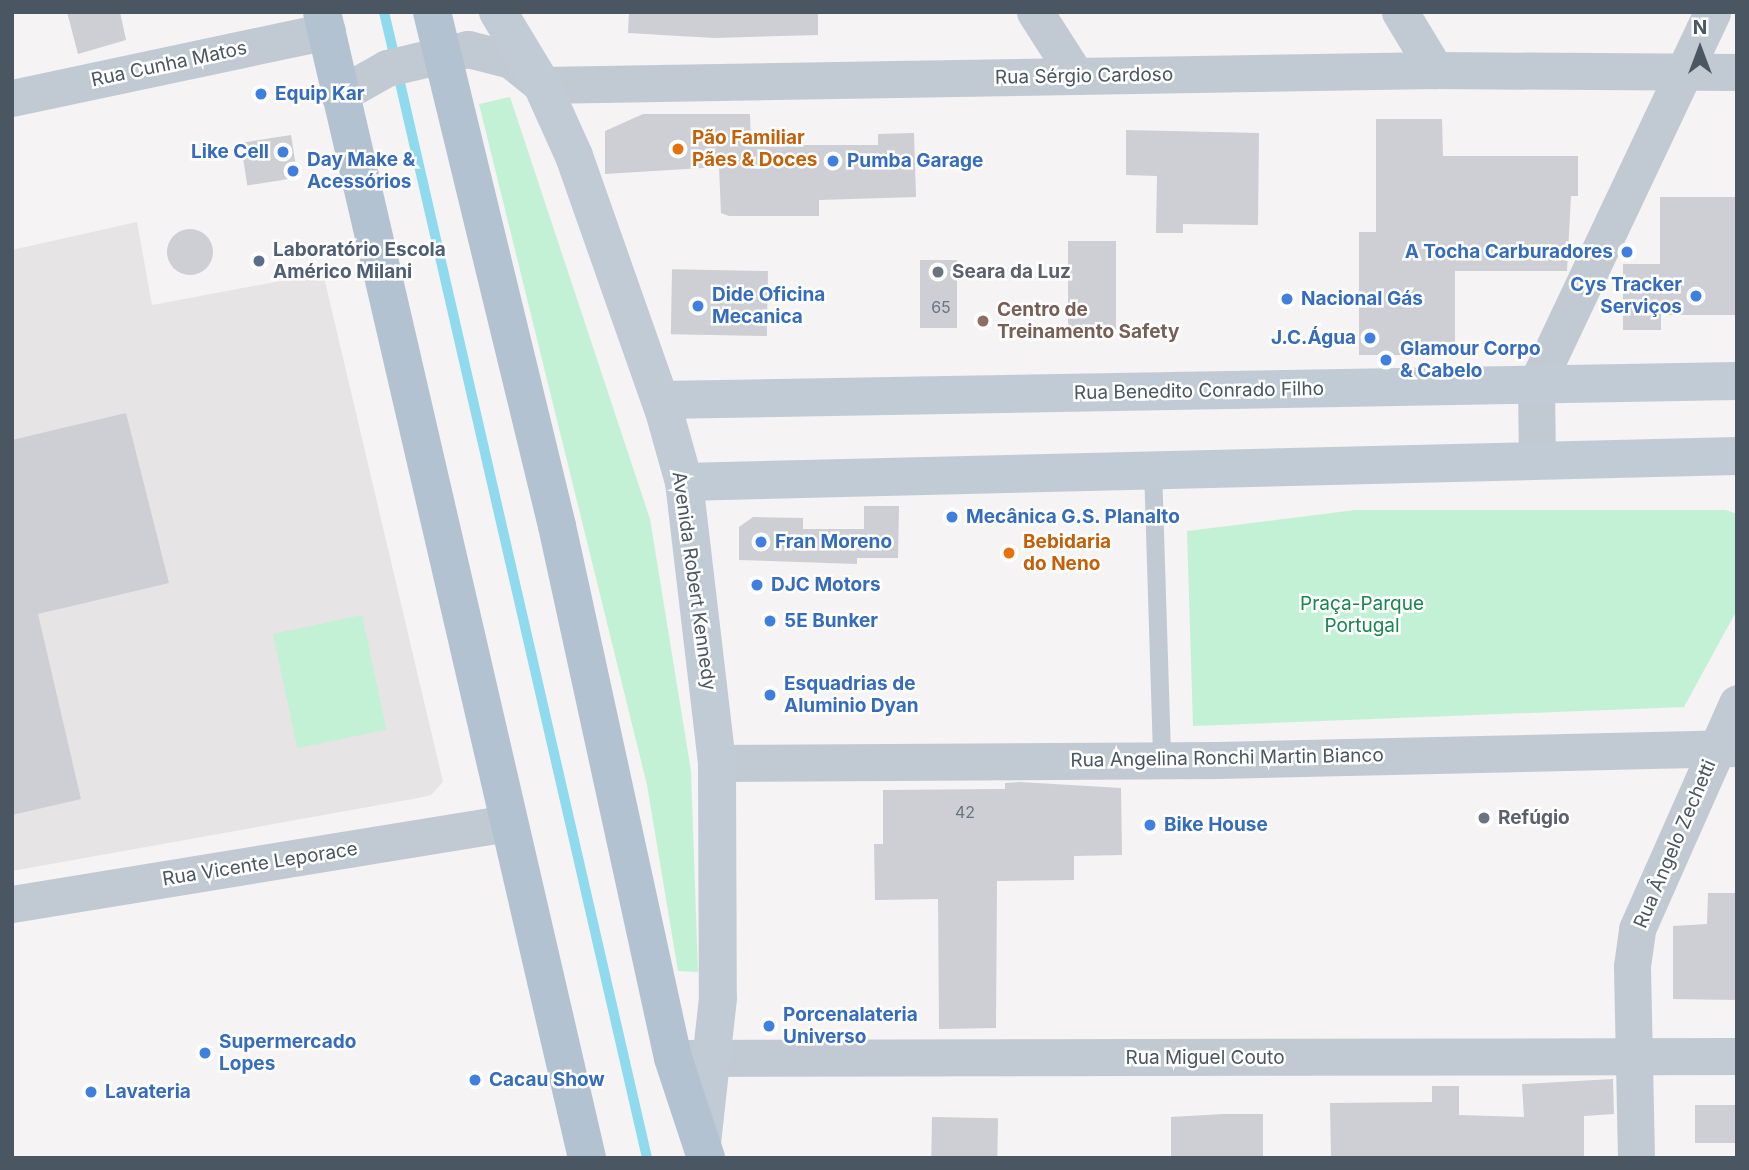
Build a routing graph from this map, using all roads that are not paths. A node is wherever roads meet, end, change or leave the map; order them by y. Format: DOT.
graph roads {
  1 [pos="432,12"];
  2 [pos="498,12"];
  3 [pos="1035,12"];
  4 [pos="1400,12"];
  5 [pos="1712,12"];
  6 [pos="324,21"];
  7 [pos="431,55"];
  8 [pos="1435,70"];
  9 [pos="1737,72"];
  10 [pos="1683,74"];
  11 [pos="1076,76"];
  12 [pos="542,85"];
  13 [pos="349,89"];
  14 [pos="12,98"];
  15 [pos="1737,381"];
  16 [pos="1536,385"];
  17 [pos="661,400"];
  18 [pos="1737,456"];
  19 [pos="1537,460"];
  20 [pos="1153,468"];
  21 [pos="684,482"];
  22 [pos="1737,703"];
  23 [pos="1726,748"];
  24 [pos="1162,760"];
  25 [pos="717,763"];
  26 [pos="508,823"];
  27 [pos="12,904"];
  28 [pos="1634,1056"];
  29 [pos="1737,1056"];
  30 [pos="673,1058"];
  31 [pos="712,1058"];
  32 [pos="704,1150"];
  33 [pos="587,1158"];
  34 [pos="1636,1158"];
  1 -- 7 [label="main road, Avenida Robert Kennedy"];
  2 -- 12 [label="street, Avenida Robert Kennedy"];
  3 -- 11 [label="street"];
  4 -- 8 [label="street"];
  5 -- 10 [label="street"];
  6 -- 13 [label="main road"];
  6 -- 14 [label="street, Rua Cunha Matos"];
  7 -- 12 [label="street"];
  7 -- 13 [label="street"];
  7 -- 30 [label="main road, Avenida Robert Kennedy"];
  8 -- 10 [label="street, Rua Sérgio Cardoso"];
  8 -- 11 [label="street, Rua Sérgio Cardoso"];
  9 -- 10 [label="street, Rua Sérgio Cardoso"];
  10 -- 16 [label="street"];
  11 -- 12 [label="street, Rua Sérgio Cardoso"];
  12 -- 17 [label="street, Avenida Robert Kennedy"];
  13 -- 26 [label="main road"];
  15 -- 16 [label="street, Rua Benedito Conrado Filho"];
  16 -- 17 [label="street, Rua Benedito Conrado Filho"];
  16 -- 19 [label="street"];
  17 -- 21 [label="street, Avenida Robert Kennedy"];
  18 -- 19 [label="street"];
  19 -- 20 [label="street"];
  20 -- 21 [label="street"];
  20 -- 24 [label="lane"];
  21 -- 25 [label="street, Avenida Robert Kennedy"];
  22 -- 23 [label="street, Rua Ângelo Zechetti"];
  23 -- 24 [label="street, Rua Angelina Ronchi Martin Bianco"];
  23 -- 28 [label="street, Rua Ângelo Zechetti"];
  24 -- 25 [label="street, Rua Angelina Ronchi Martin Bianco"];
  25 -- 31 [label="street, Avenida Robert Kennedy"];
  26 -- 27 [label="street, Rua Vicente Leporace"];
  26 -- 33 [label="main road"];
  28 -- 29 [label="street, Rua Miguel Couto"];
  28 -- 31 [label="street, Rua Miguel Couto"];
  28 -- 34 [label="street, Rua Ângelo Zechetti"];
  30 -- 31 [label="street, Rua Miguel Couto"];
  30 -- 32 [label="main road, Avenida Robert Kennedy"];
  31 -- 32 [label="street, Avenida Robert Kennedy"];
}
